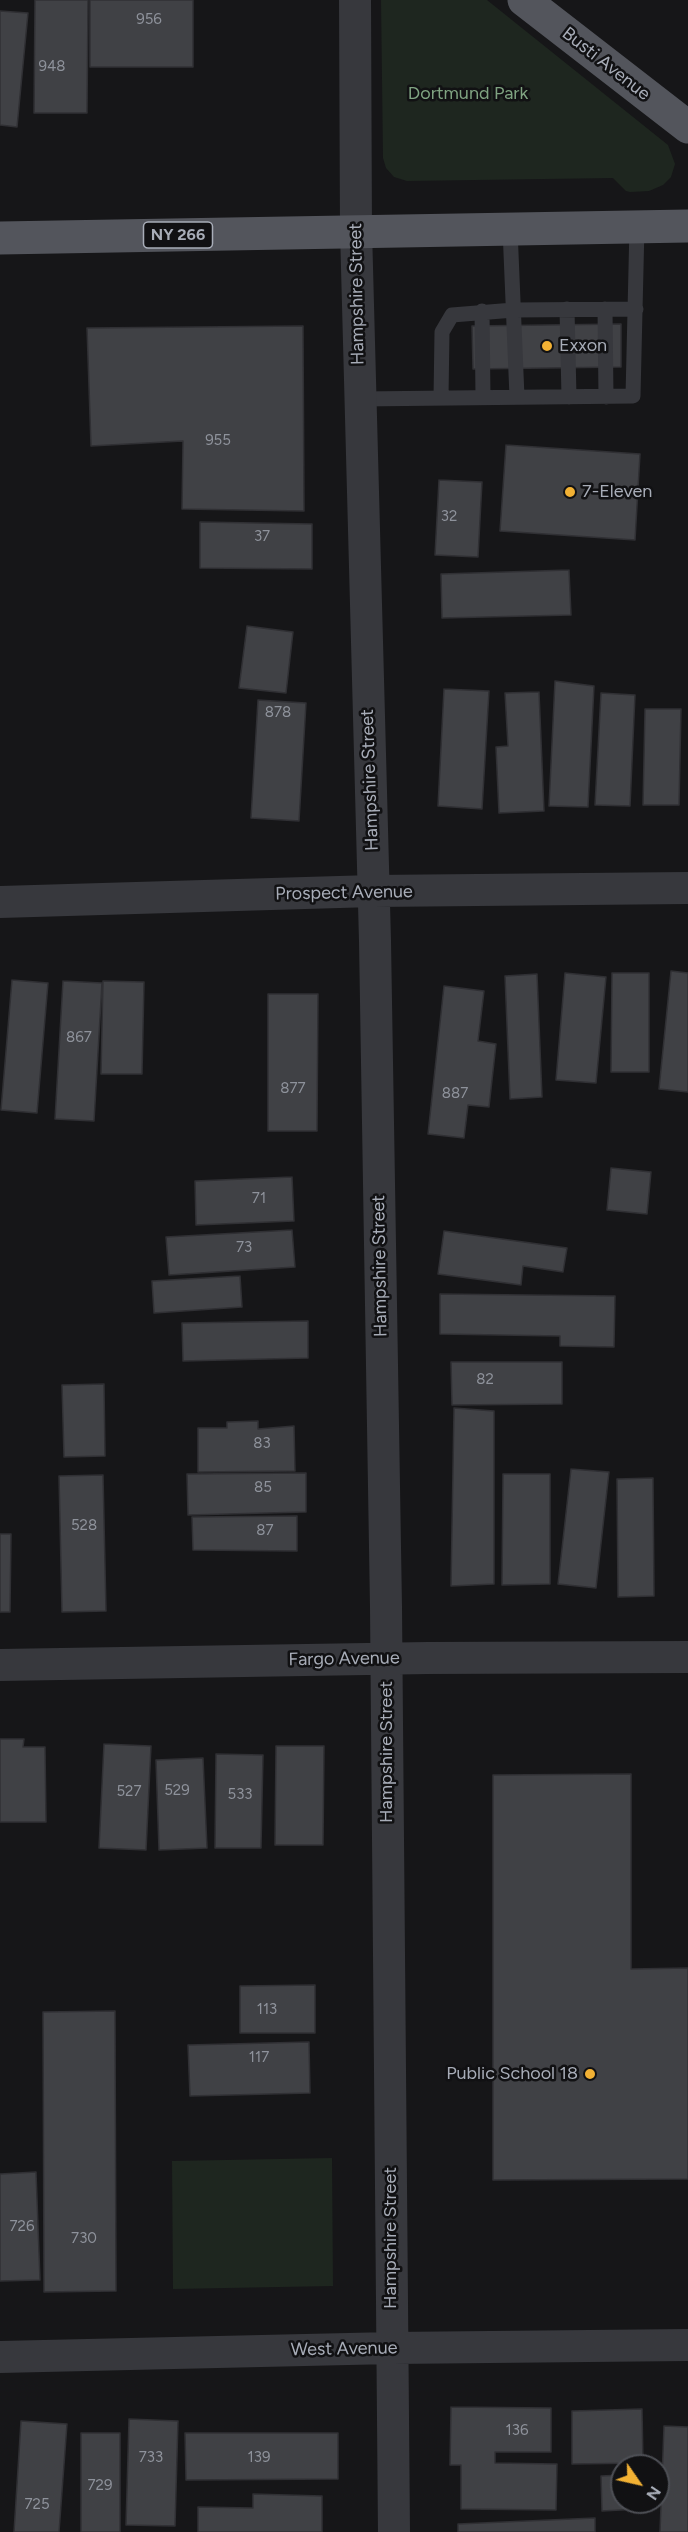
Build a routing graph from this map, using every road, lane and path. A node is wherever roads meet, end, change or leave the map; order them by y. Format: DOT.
graph roads {
  1 [pos="355,0"];
  2 [pos="524,0"];
  3 [pos="688,127"];
  4 [pos="637,226"];
  5 [pos="688,226"];
  6 [pos="510,229"];
  7 [pos="356,230"];
  8 [pos="0,238"];
  9 [pos="567,309"];
  10 [pos="605,309"];
  11 [pos="636,309"];
  12 [pos="514,310"];
  13 [pos="482,311"];
  14 [pos="483,397"];
  15 [pos="517,397"];
  16 [pos="569,397"];
  17 [pos="606,397"];
  18 [pos="441,398"];
  19 [pos="360,399"];
  20 [pos="688,888"];
  21 [pos="373,891"];
  22 [pos="0,902"];
  23 [pos="688,1657"];
  24 [pos="387,1659"];
  25 [pos="0,1665"];
  26 [pos="688,2345"];
  27 [pos="392,2348"];
  28 [pos="0,2357"];
  29 [pos="394,2532"];
  1 -- 7 [label="street, Hampshire Street"];
  2 -- 3 [label="main road, Busti Avenue"];
  4 -- 5 [label="main road, NY 266"];
  4 -- 6 [label="main road, NY 266"];
  4 -- 11 [label="lane"];
  6 -- 7 [label="main road, NY 266"];
  6 -- 12 [label="lane"];
  7 -- 8 [label="main road, NY 266"];
  7 -- 19 [label="street, Hampshire Street"];
  9 -- 10 [label="lane"];
  9 -- 12 [label="lane"];
  9 -- 16 [label="lane"];
  10 -- 11 [label="lane"];
  10 -- 17 [label="lane"];
  11 -- 17 [label="lane"];
  12 -- 13 [label="lane"];
  12 -- 15 [label="lane"];
  13 -- 14 [label="lane"];
  13 -- 18 [label="lane"];
  14 -- 15 [label="lane"];
  14 -- 18 [label="lane"];
  15 -- 16 [label="lane"];
  16 -- 17 [label="lane"];
  18 -- 19 [label="lane"];
  19 -- 21 [label="street, Hampshire Street"];
  20 -- 21 [label="street, Prospect Avenue"];
  21 -- 22 [label="street, Prospect Avenue"];
  21 -- 24 [label="street, Hampshire Street"];
  23 -- 24 [label="street, Fargo Avenue"];
  24 -- 25 [label="street, Fargo Avenue"];
  24 -- 27 [label="street, Hampshire Street"];
  26 -- 27 [label="street, West Avenue"];
  27 -- 28 [label="street, West Avenue"];
  27 -- 29 [label="street, Hampshire Street"];
}
